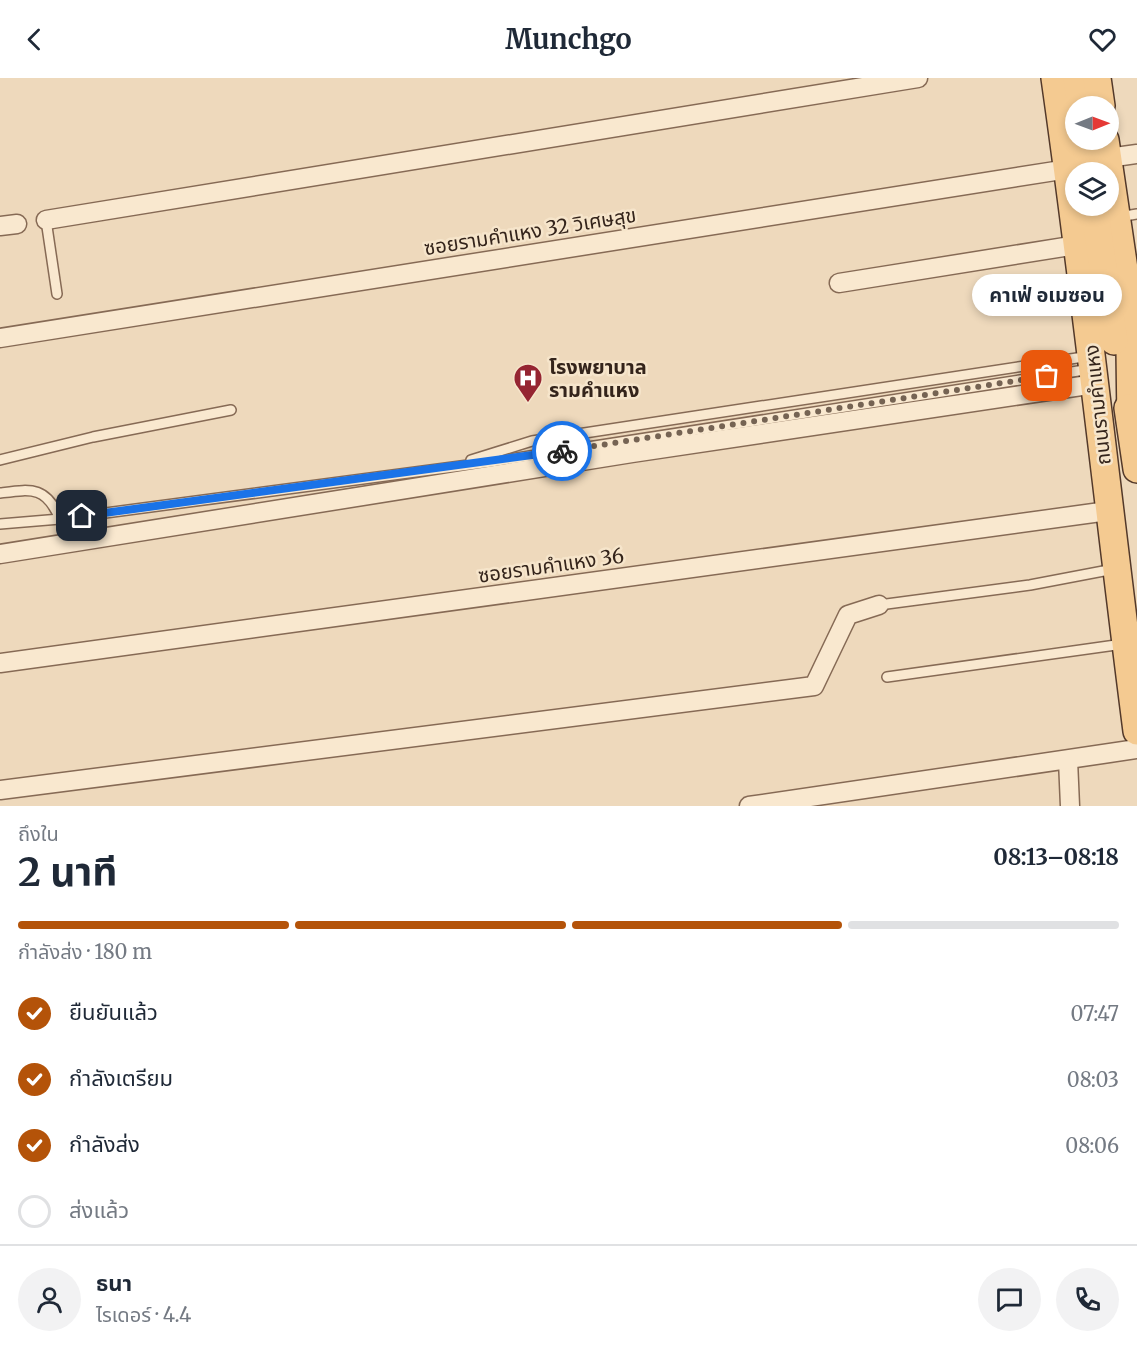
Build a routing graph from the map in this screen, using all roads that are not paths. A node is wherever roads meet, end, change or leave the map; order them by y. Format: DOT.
graph roads {
  1 [pos="918,78"];
  2 [pos="1055,78"];
  3 [pos="1137,154"];
  4 [pos="1093,160"];
  5 [pos="1116,216"];
  6 [pos="46,220"];
  7 [pos="1077,245"];
  8 [pos="839,283"];
  9 [pos="57,294"];
  10 [pos="0,338"];
  11 [pos="1093,370"];
  12 [pos="231,410"];
  13 [pos="0,460"];
  14 [pos="1137,462"];
  15 [pos="445,468"];
  16 [pos="0,493"];
  17 [pos="1108,511"];
  18 [pos="60,519"];
  19 [pos="0,524"];
  20 [pos="0,554"];
  21 [pos="1116,569"];
  22 [pos="879,605"];
  23 [pos="1126,643"];
  24 [pos="0,663"];
  25 [pos="887,677"];
  26 [pos="1137,731"];
  27 [pos="1137,749"];
  28 [pos="1068,760"];
  29 [pos="0,790"];
  30 [pos="749,806"];
  31 [pos="1070,806"];
  1 -- 6 [label="street"];
  2 -- 4 [label="main road, ถนนรามคำแหง"];
  3 -- 4 [label="street, ซอยรามคำแหง 32 วิเศษสุข"];
  4 -- 7 [label="main road, ถนนรามคำแหง"];
  4 -- 10 [label="street, ซอยรามคำแหง 32 วิเศษสุข"];
  5 -- 14 [label="main road, ถนนรามคำแหง"];
  6 -- 9 [label="lane"];
  7 -- 8 [label="street"];
  7 -- 11 [label="main road, ถนนรามคำแหง"];
  11 -- 15 [label="lane"];
  11 -- 15 [label="lane"];
  11 -- 17 [label="main road, ถนนรามคำแหง"];
  11 -- 20 [label="street"];
  12 -- 13 [label="lane"];
  15 -- 18 [label="lane"];
  16 -- 18 [label="lane"];
  17 -- 21 [label="main road, ถนนรามคำแหง"];
  17 -- 24 [label="street, ซอยรามคำแหง 36"];
  18 -- 19 [label="lane"];
  21 -- 22 [label="lane"];
  21 -- 23 [label="main road, ถนนรามคำแหง"];
  22 -- 29 [label="street"];
  23 -- 25 [label="lane"];
  23 -- 26 [label="main road, ถนนรามคำแหง"];
  27 -- 28 [label="street"];
  28 -- 30 [label="street"];
  28 -- 31 [label="street"];
}
